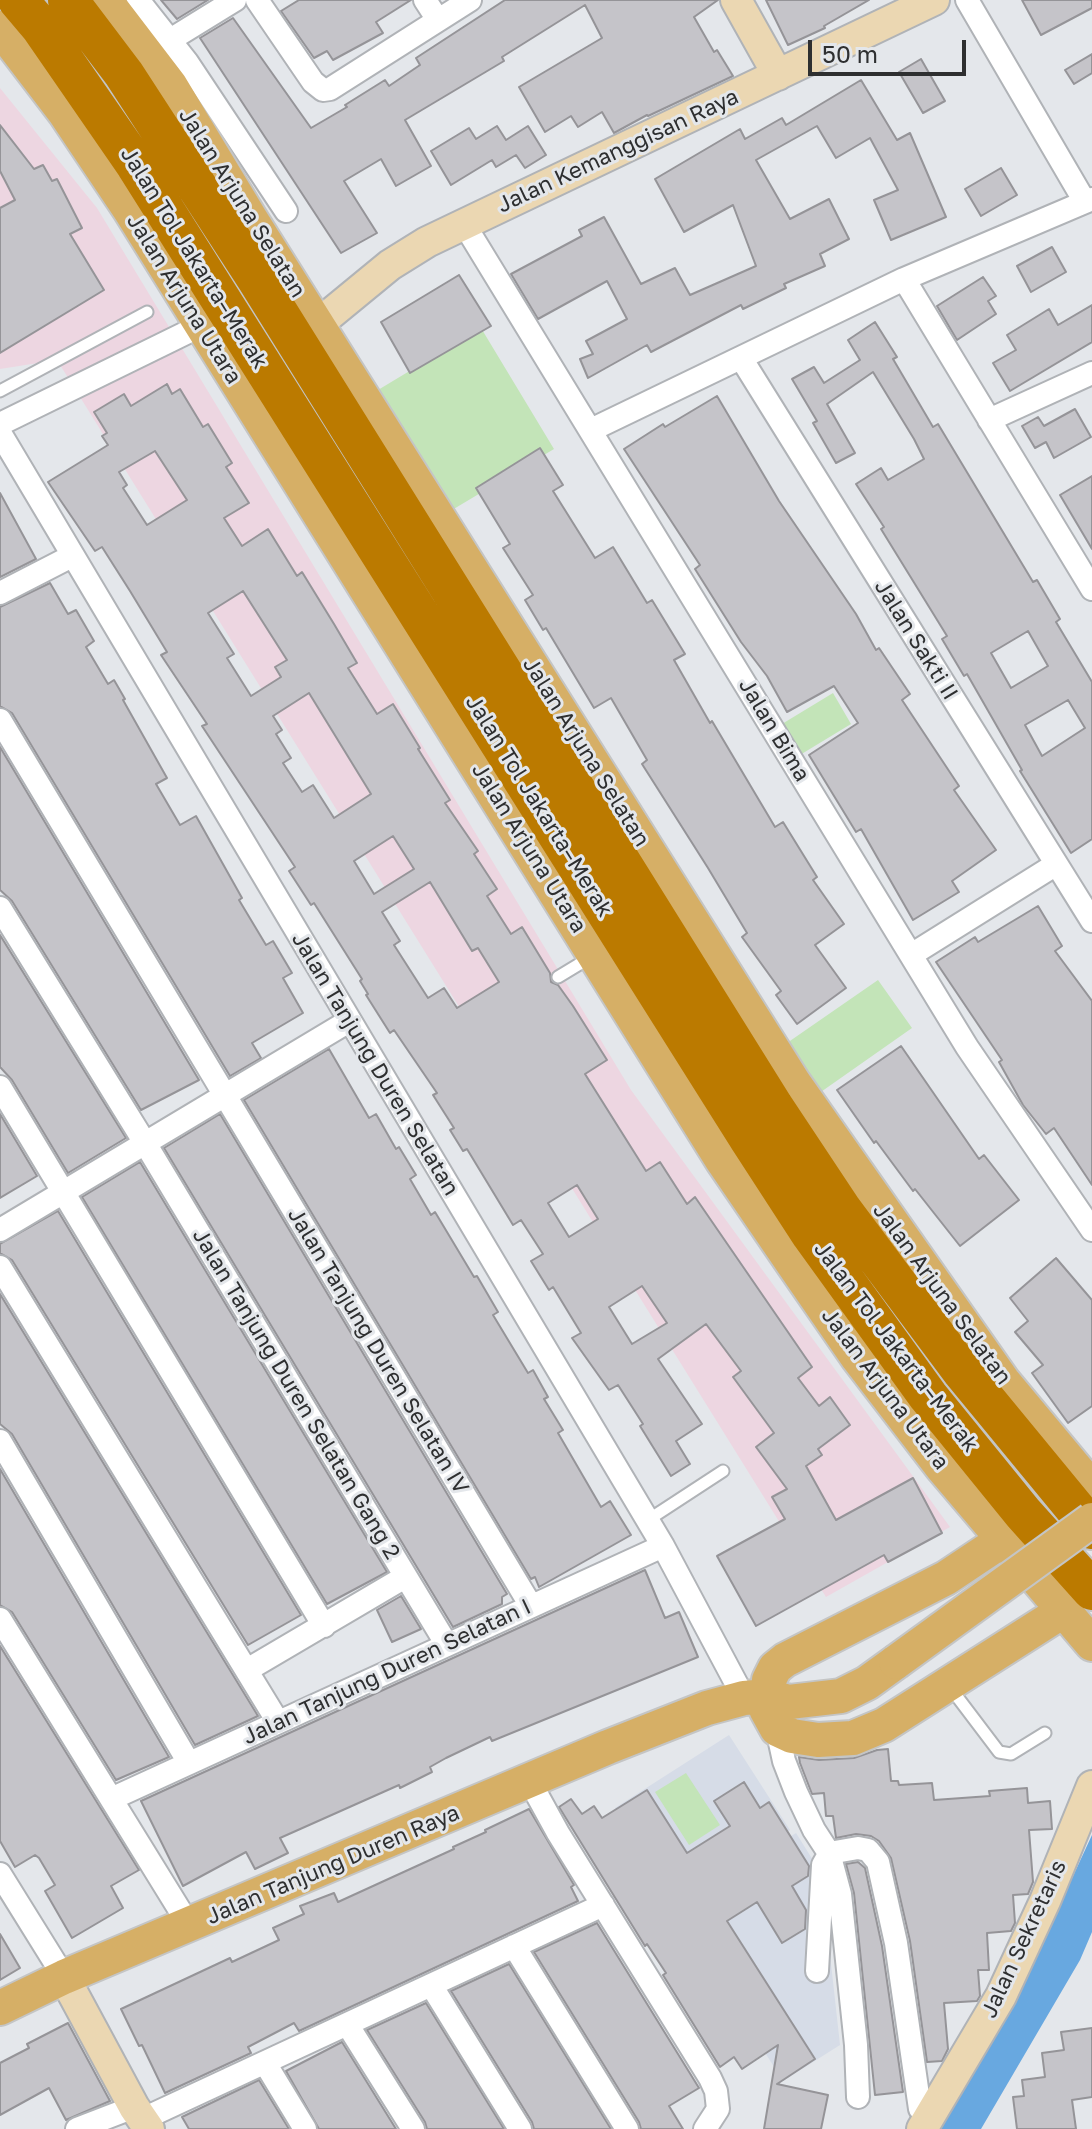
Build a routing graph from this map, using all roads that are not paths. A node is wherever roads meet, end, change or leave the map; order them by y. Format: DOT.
graph roads {
  1 [pos="18,0"];
  2 [pos="68,0"];
  3 [pos="105,0"];
  4 [pos="138,0"];
  5 [pos="235,0"];
  6 [pos="257,0"];
  7 [pos="425,0"];
  8 [pos="470,0"];
  9 [pos="736,0"];
  10 [pos="934,0"];
  11 [pos="967,0"];
  12 [pos="438,20"];
  13 [pos="0,28"];
  14 [pos="170,40"];
  15 [pos="778,75"];
  16 [pos="1089,200"];
  17 [pos="286,211"];
  18 [pos="464,224"];
  19 [pos="904,279"];
  20 [pos="147,312"];
  21 [pos="317,325"];
  22 [pos="200,326"];
  23 [pos="741,358"];
  24 [pos="1092,373"];
  25 [pos="0,391"];
  26 [pos="989,420"];
  27 [pos="0,424"];
  28 [pos="591,430"];
  29 [pos="0,433"];
  30 [pos="72,556"];
  31 [pos="1092,589"];
  32 [pos="0,593"];
  33 [pos="0,720"];
  34 [pos="1055,865"];
  35 [pos="0,908"];
  36 [pos="1092,921"];
  37 [pos="595,954"];
  38 [pos="911,955"];
  39 [pos="558,977"];
  40 [pos="349,1021"];
  41 [pos="0,1087"];
  42 [pos="225,1095"];
  43 [pos="145,1143"];
  44 [pos="64,1191"];
  45 [pos="0,1230"];
  46 [pos="1092,1230"];
  47 [pos="0,1267"];
  48 [pos="0,1441"];
  49 [pos="1086,1469"];
  50 [pos="723,1471"];
  51 [pos="648,1520"];
  52 [pos="1092,1520"];
  53 [pos="1092,1529"];
  54 [pos="1003,1540"];
  55 [pos="663,1546"];
  56 [pos="405,1577"];
  57 [pos="1078,1600"];
  58 [pos="531,1606"];
  59 [pos="0,1619"];
  60 [pos="324,1626"];
  61 [pos="1092,1644"];
  62 [pos="447,1645"];
  63 [pos="247,1670"];
  64 [pos="947,1684"];
  65 [pos="769,1707"];
  66 [pos="278,1722"];
  67 [pos="1045,1733"];
  68 [pos="189,1763"];
  69 [pos="530,1782"];
  70 [pos="1092,1786"];
  71 [pos="111,1799"];
  72 [pos="829,1853"];
  73 [pos="0,1874"];
  74 [pos="603,1905"];
  75 [pos="189,1925"];
  76 [pos="514,1946"];
  77 [pos="817,1971"];
  78 [pos="64,1977"];
  79 [pos="431,1985"];
  80 [pos="0,2008"];
  81 [pos="347,2024"];
  82 [pos="265,2063"];
  83 [pos="858,2097"];
  84 [pos="142,2119"];
  85 [pos="925,2123"];
  86 [pos="77,2129"];
  87 [pos="305,2129"];
  88 [pos="413,2129"];
  89 [pos="520,2129"];
  90 [pos="627,2129"];
  91 [pos="705,2129"];
  1 -- 57 [label="highway, Jalan Tol Jakarta–Merak"];
  2 -- 53 [label="highway, Jalan Tol Jakarta–Merak"];
  3 -- 21 [label="main road, Jalan Arjuna Selatan"];
  4 -- 14 [label="street"];
  5 -- 14 [label="street"];
  6 -- 12 [label="street"];
  7 -- 12 [label="street"];
  8 -- 12 [label="street"];
  9 -- 15 [label="street"];
  10 -- 15 [label="street, Jalan Kemanggisan Raya"];
  11 -- 16 [label="street"];
  13 -- 22 [label="main road, Jalan Arjuna Utara"];
  14 -- 17 [label="street"];
  15 -- 18 [label="street, Jalan Kemanggisan Raya"];
  16 -- 19 [label="street"];
  18 -- 21 [label="street, Jalan Kemanggisan Raya"];
  18 -- 28 [label="street, Jalan Bima"];
  19 -- 23 [label="street"];
  19 -- 26 [label="street"];
  20 -- 25 [label="lane"];
  21 -- 49 [label="main road, Jalan Arjuna Selatan"];
  22 -- 27 [label="street"];
  22 -- 37 [label="main road, Jalan Arjuna Utara"];
  23 -- 28 [label="street"];
  23 -- 34 [label="street, Jalan Sakti II"];
  24 -- 26 [label="street"];
  26 -- 31 [label="street"];
  28 -- 38 [label="street, Jalan Bima"];
  29 -- 30 [label="street, Jalan Tanjung Duren Selatan"];
  30 -- 32 [label="street"];
  30 -- 40 [label="street, Jalan Tanjung Duren Selatan"];
  33 -- 42 [label="street, Jalan Tanjung Duren Selatan IV"];
  34 -- 36 [label="street, Jalan Sakti II"];
  34 -- 38 [label="street"];
  35 -- 43 [label="street, Jalan Tanjung Duren Selatan Gang 2"];
  37 -- 39 [label="lane"];
  37 -- 54 [label="main road, Jalan Arjuna Utara"];
  38 -- 46 [label="street, Jalan Bima"];
  40 -- 42 [label="street"];
  40 -- 51 [label="street, Jalan Tanjung Duren Selatan"];
  41 -- 44 [label="street"];
  42 -- 43 [label="street"];
  42 -- 58 [label="street, Jalan Tanjung Duren Selatan IV"];
  43 -- 44 [label="street"];
  43 -- 56 [label="street, Jalan Tanjung Duren Selatan Gang 2"];
  44 -- 45 [label="street"];
  44 -- 60 [label="street"];
  47 -- 63 [label="street"];
  48 -- 68 [label="street"];
  50 -- 51 [label="lane"];
  51 -- 55 [label="street, Jalan Tanjung Duren Selatan"];
  52 -- 65 [label="main road, Jalan Tanjung Duren Raya, bridge"];
  54 -- 57 [label="main road, Jalan Arjuna Utara"];
  54 -- 65 [label="main road"];
  55 -- 58 [label="street, Jalan Tanjung Duren Selatan I"];
  55 -- 65 [label="street, Jalan Tanjung Duren Selatan"];
  56 -- 60 [label="street"];
  56 -- 62 [label="street, Jalan Tanjung Duren Selatan Gang 2"];
  57 -- 61 [label="main road, Jalan Arjuna Utara"];
  57 -- 64 [label="main road"];
  58 -- 62 [label="street, Jalan Tanjung Duren Selatan I"];
  59 -- 71 [label="street"];
  60 -- 63 [label="street"];
  62 -- 66 [label="street, Jalan Tanjung Duren Selatan I"];
  63 -- 66 [label="street"];
  64 -- 65 [label="main road"];
  64 -- 67 [label="lane"];
  65 -- 69 [label="main road, Jalan Tanjung Duren Raya"];
  65 -- 72 [label="street"];
  66 -- 68 [label="street, Jalan Tanjung Duren Selatan I"];
  68 -- 71 [label="street, Jalan Tanjung Duren Selatan I"];
  69 -- 74 [label="street"];
  69 -- 75 [label="main road, Jalan Tanjung Duren Raya"];
  70 -- 85 [label="street, Jalan Sekretaris"];
  71 -- 75 [label="street"];
  72 -- 77 [label="street"];
  72 -- 83 [label="street"];
  72 -- 85 [label="street"];
  73 -- 78 [label="street"];
  74 -- 76 [label="street"];
  74 -- 91 [label="street"];
  75 -- 78 [label="main road, Jalan Tanjung Duren Raya"];
  76 -- 79 [label="street"];
  76 -- 90 [label="street"];
  78 -- 80 [label="main road, Jalan Tanjung Duren Raya"];
  78 -- 84 [label="street"];
  79 -- 81 [label="street"];
  79 -- 89 [label="street"];
  81 -- 82 [label="street"];
  81 -- 88 [label="street"];
  82 -- 84 [label="street"];
  82 -- 87 [label="street"];
  84 -- 86 [label="street"];
}
